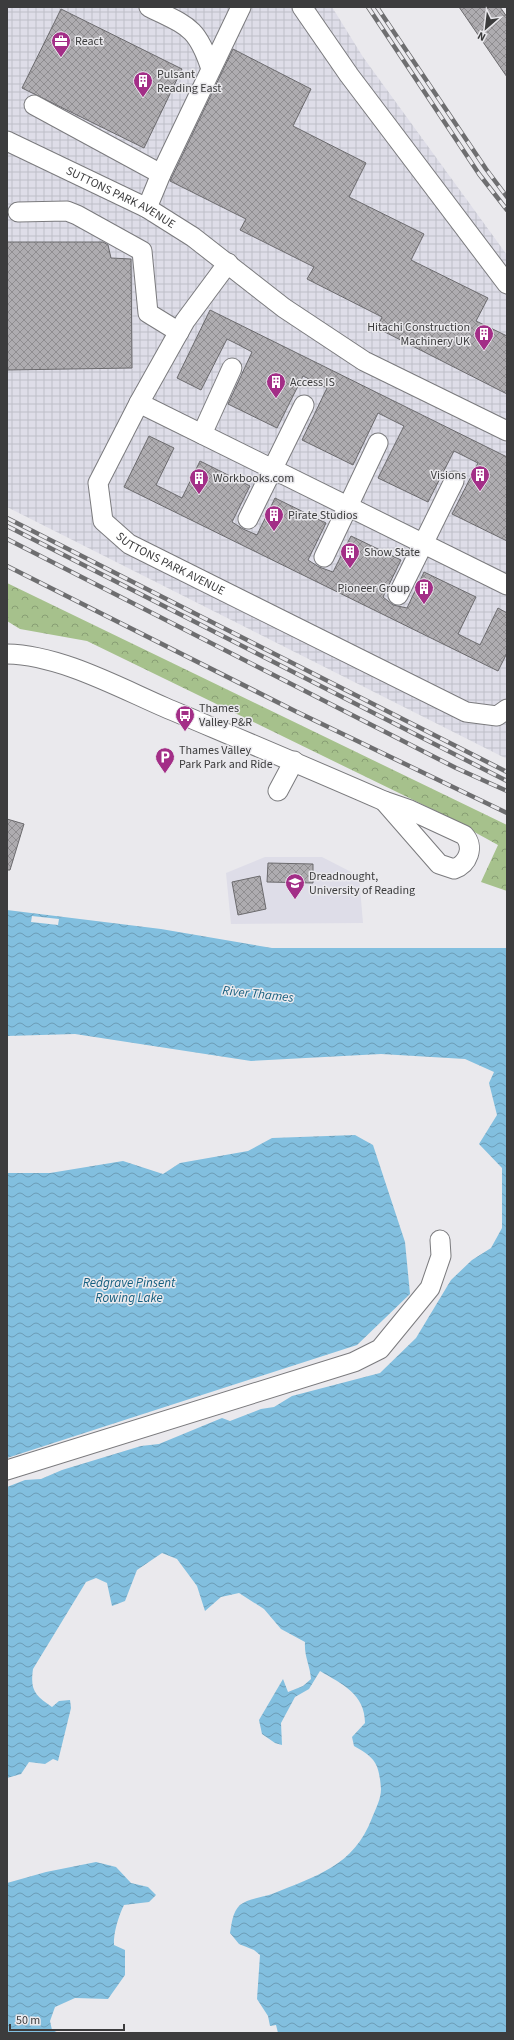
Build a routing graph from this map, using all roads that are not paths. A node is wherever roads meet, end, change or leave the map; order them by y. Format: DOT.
graph roads {
  1 [pos="149,7"];
  2 [pos="241,7"];
  3 [pos="302,7"];
  4 [pos="211,69"];
  5 [pos="34,105"];
  6 [pos="7,141"];
  7 [pos="161,174"];
  8 [pos="147,208"];
  9 [pos="18,212"];
  10 [pos="228,264"];
  11 [pos="507,284"];
  12 [pos="179,332"];
  13 [pos="232,368"];
  14 [pos="139,403"];
  15 [pos="304,405"];
  16 [pos="507,431"];
  17 [pos="202,434"];
  18 [pos="378,443"];
  19 [pos="272,469"];
  20 [pos="454,481"];
  21 [pos="348,506"];
  22 [pos="248,520"];
  23 [pos="423,543"];
  24 [pos="324,557"];
  25 [pos="507,585"];
  26 [pos="398,596"];
  27 [pos="7,654"];
  28 [pos="507,709"];
  29 [pos="294,761"];
  30 [pos="278,791"];
  31 [pos="384,801"];
  32 [pos="440,1240"];
  33 [pos="7,1470"];
  1 -- 4 [label="street"];
  2 -- 4 [label="street"];
  3 -- 11 [label="street"];
  4 -- 7 [label="street"];
  5 -- 7 [label="street"];
  6 -- 8 [label="street, SUTTONS PARK AVENUE"];
  7 -- 8 [label="street"];
  8 -- 10 [label="street, SUTTONS PARK AVENUE"];
  9 -- 12 [label="street"];
  10 -- 12 [label="street, SUTTONS PARK AVENUE"];
  10 -- 16 [label="street, SUTTONS PARK AVENUE"];
  12 -- 14 [label="street, SUTTONS PARK AVENUE"];
  13 -- 17 [label="street"];
  14 -- 17 [label="street"];
  14 -- 28 [label="street, SUTTONS PARK AVENUE"];
  15 -- 19 [label="street"];
  17 -- 19 [label="street"];
  18 -- 21 [label="street"];
  19 -- 21 [label="street"];
  19 -- 22 [label="street"];
  20 -- 23 [label="street"];
  21 -- 23 [label="street"];
  21 -- 24 [label="street"];
  23 -- 25 [label="street"];
  23 -- 26 [label="street"];
  27 -- 29 [label="street"];
  29 -- 30 [label="street"];
  29 -- 31 [label="street"];
  32 -- 33 [label="street"];
}
